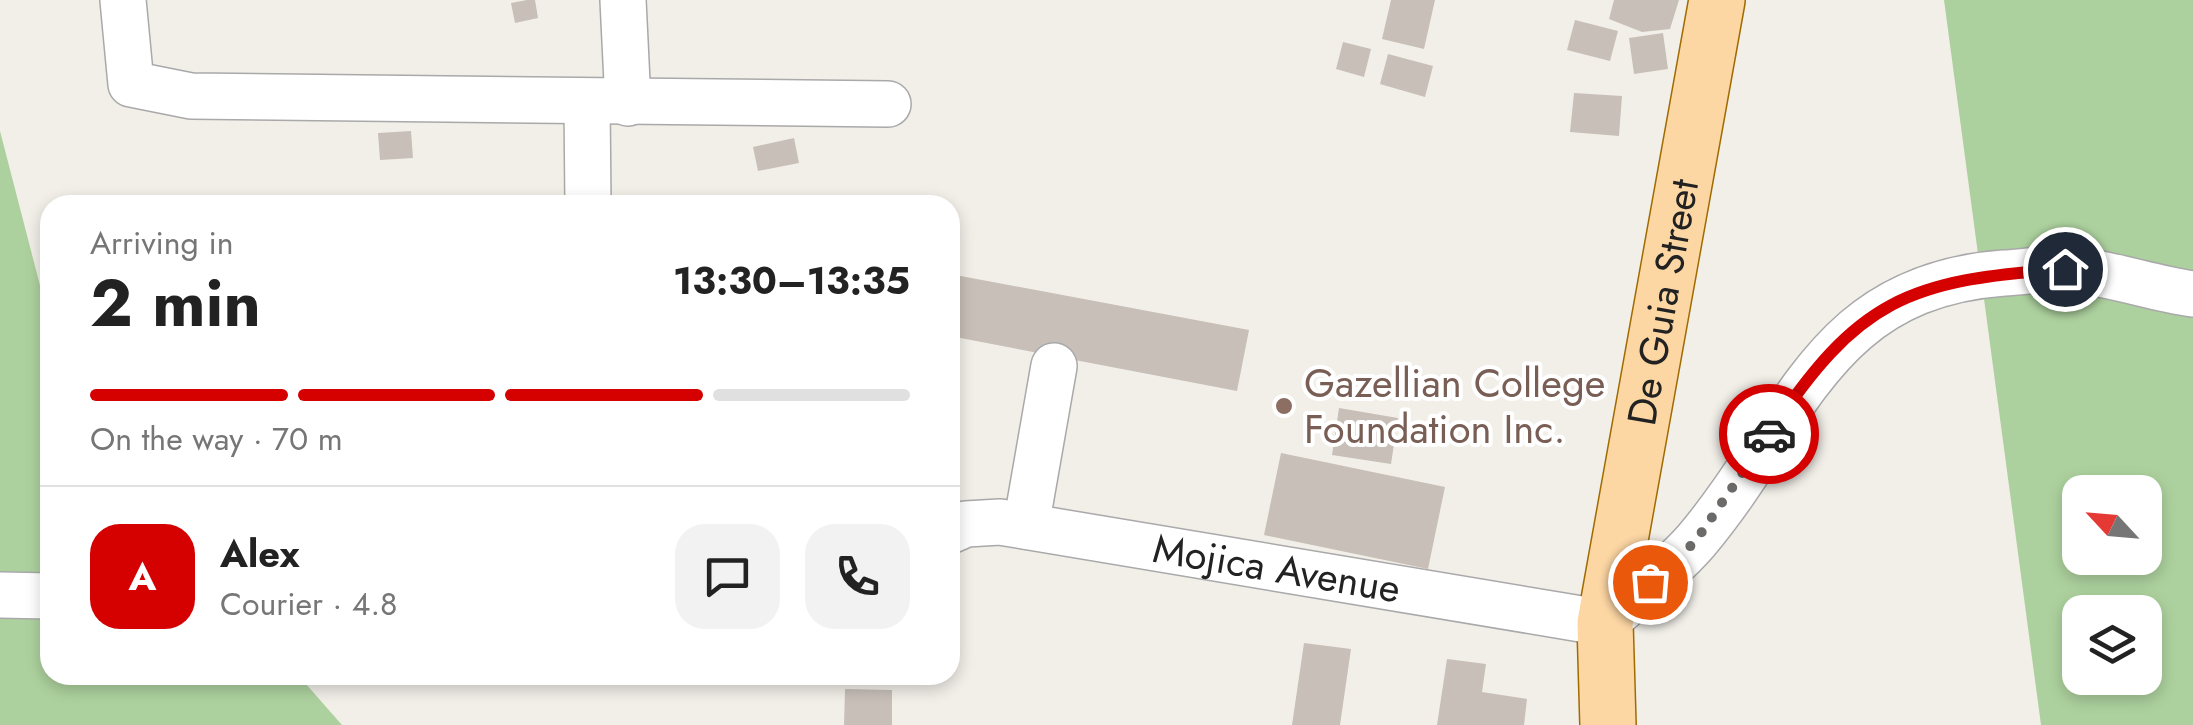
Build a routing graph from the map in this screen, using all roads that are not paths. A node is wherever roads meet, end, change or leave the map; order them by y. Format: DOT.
graph roads {
  1 [pos="123,0"];
  2 [pos="622,0"];
  3 [pos="1717,0"];
  4 [pos="608,103"];
  5 [pos="888,104"];
  6 [pos="590,195"];
  7 [pos="2193,294"];
  8 [pos="1054,366"];
  9 [pos="960,526"];
  10 [pos="1026,526"];
  11 [pos="0,595"];
  12 [pos="40,596"];
  13 [pos="1606,623"];
  14 [pos="1608,725"];
  1 -- 4 [label="street"];
  2 -- 4 [label="street"];
  3 -- 13 [label="main road, De Guia Street"];
  4 -- 5 [label="street"];
  4 -- 6 [label="street"];
  7 -- 13 [label="street"];
  8 -- 10 [label="street"];
  9 -- 10 [label="street, Mojica Avenue"];
  10 -- 13 [label="street, Mojica Avenue"];
  11 -- 12 [label="street"];
  13 -- 14 [label="main road, De Guia Street"];
}
